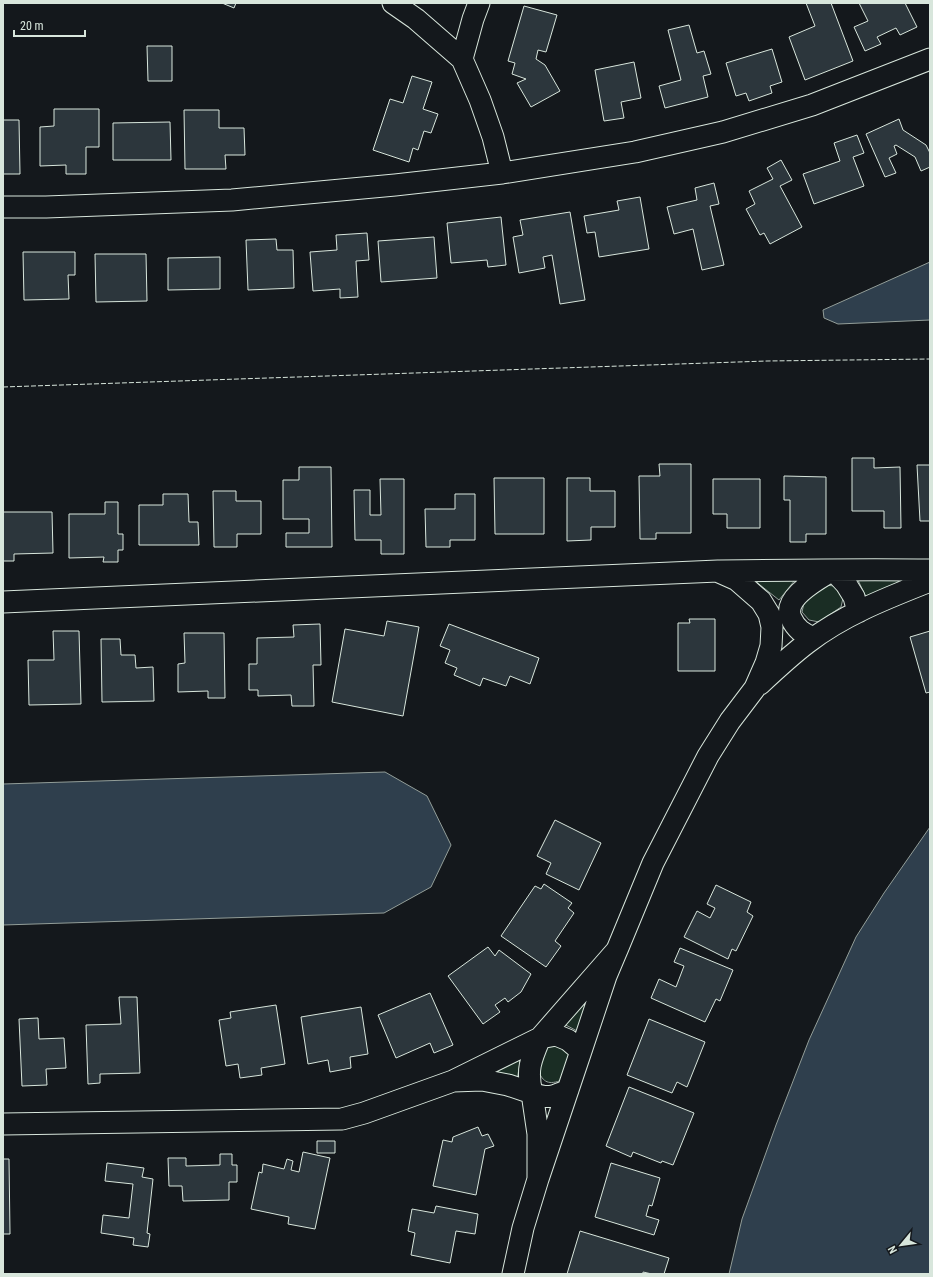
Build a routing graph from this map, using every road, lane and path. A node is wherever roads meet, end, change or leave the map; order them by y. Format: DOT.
graph roads {
  1 [pos="393,3"];
  2 [pos="480,3"];
  3 [pos="462,59"];
  4 [pos="930,59"];
  5 [pos="502,173"];
  6 [pos="3,207"];
  7 [pos="833,570"];
  8 [pos="930,570"];
  9 [pos="718,571"];
  10 [pos="930,581"];
  11 [pos="3,602"];
  12 [pos="790,608"];
  13 [pos="858,612"];
  14 [pos="814,638"];
  15 [pos="771,646"];
  16 [pos="755,688"];
  17 [pos="617,950"];
  18 [pos="540,1038"];
  19 [pos="581,1051"];
  20 [pos="453,1081"];
  21 [pos="568,1090"];
  22 [pos="532,1093"];
  23 [pos="3,1124"];
  24 [pos="538,1179"];
  25 [pos="513,1274"];
  1 -- 3 [label="street"];
  2 -- 3 [label="street"];
  3 -- 5 [label="street"];
  4 -- 5 [label="street"];
  5 -- 6 [label="street"];
  7 -- 8 [label="street"];
  7 -- 9 [label="street"];
  7 -- 12 [label="street"];
  7 -- 13 [label="street"];
  9 -- 11 [label="street"];
  9 -- 15 [label="street"];
  10 -- 13 [label="street"];
  12 -- 14 [label="street"];
  12 -- 15 [label="street"];
  13 -- 14 [label="street"];
  14 -- 16 [label="street"];
  15 -- 16 [label="street"];
  16 -- 17 [label="street"];
  17 -- 18 [label="street"];
  17 -- 19 [label="street"];
  18 -- 19 [label="street"];
  18 -- 20 [label="street"];
  18 -- 22 [label="street"];
  19 -- 21 [label="street"];
  20 -- 22 [label="street"];
  20 -- 23 [label="street"];
  21 -- 22 [label="street"];
  21 -- 24 [label="street"];
  22 -- 24 [label="street"];
  24 -- 25 [label="street"];
}
